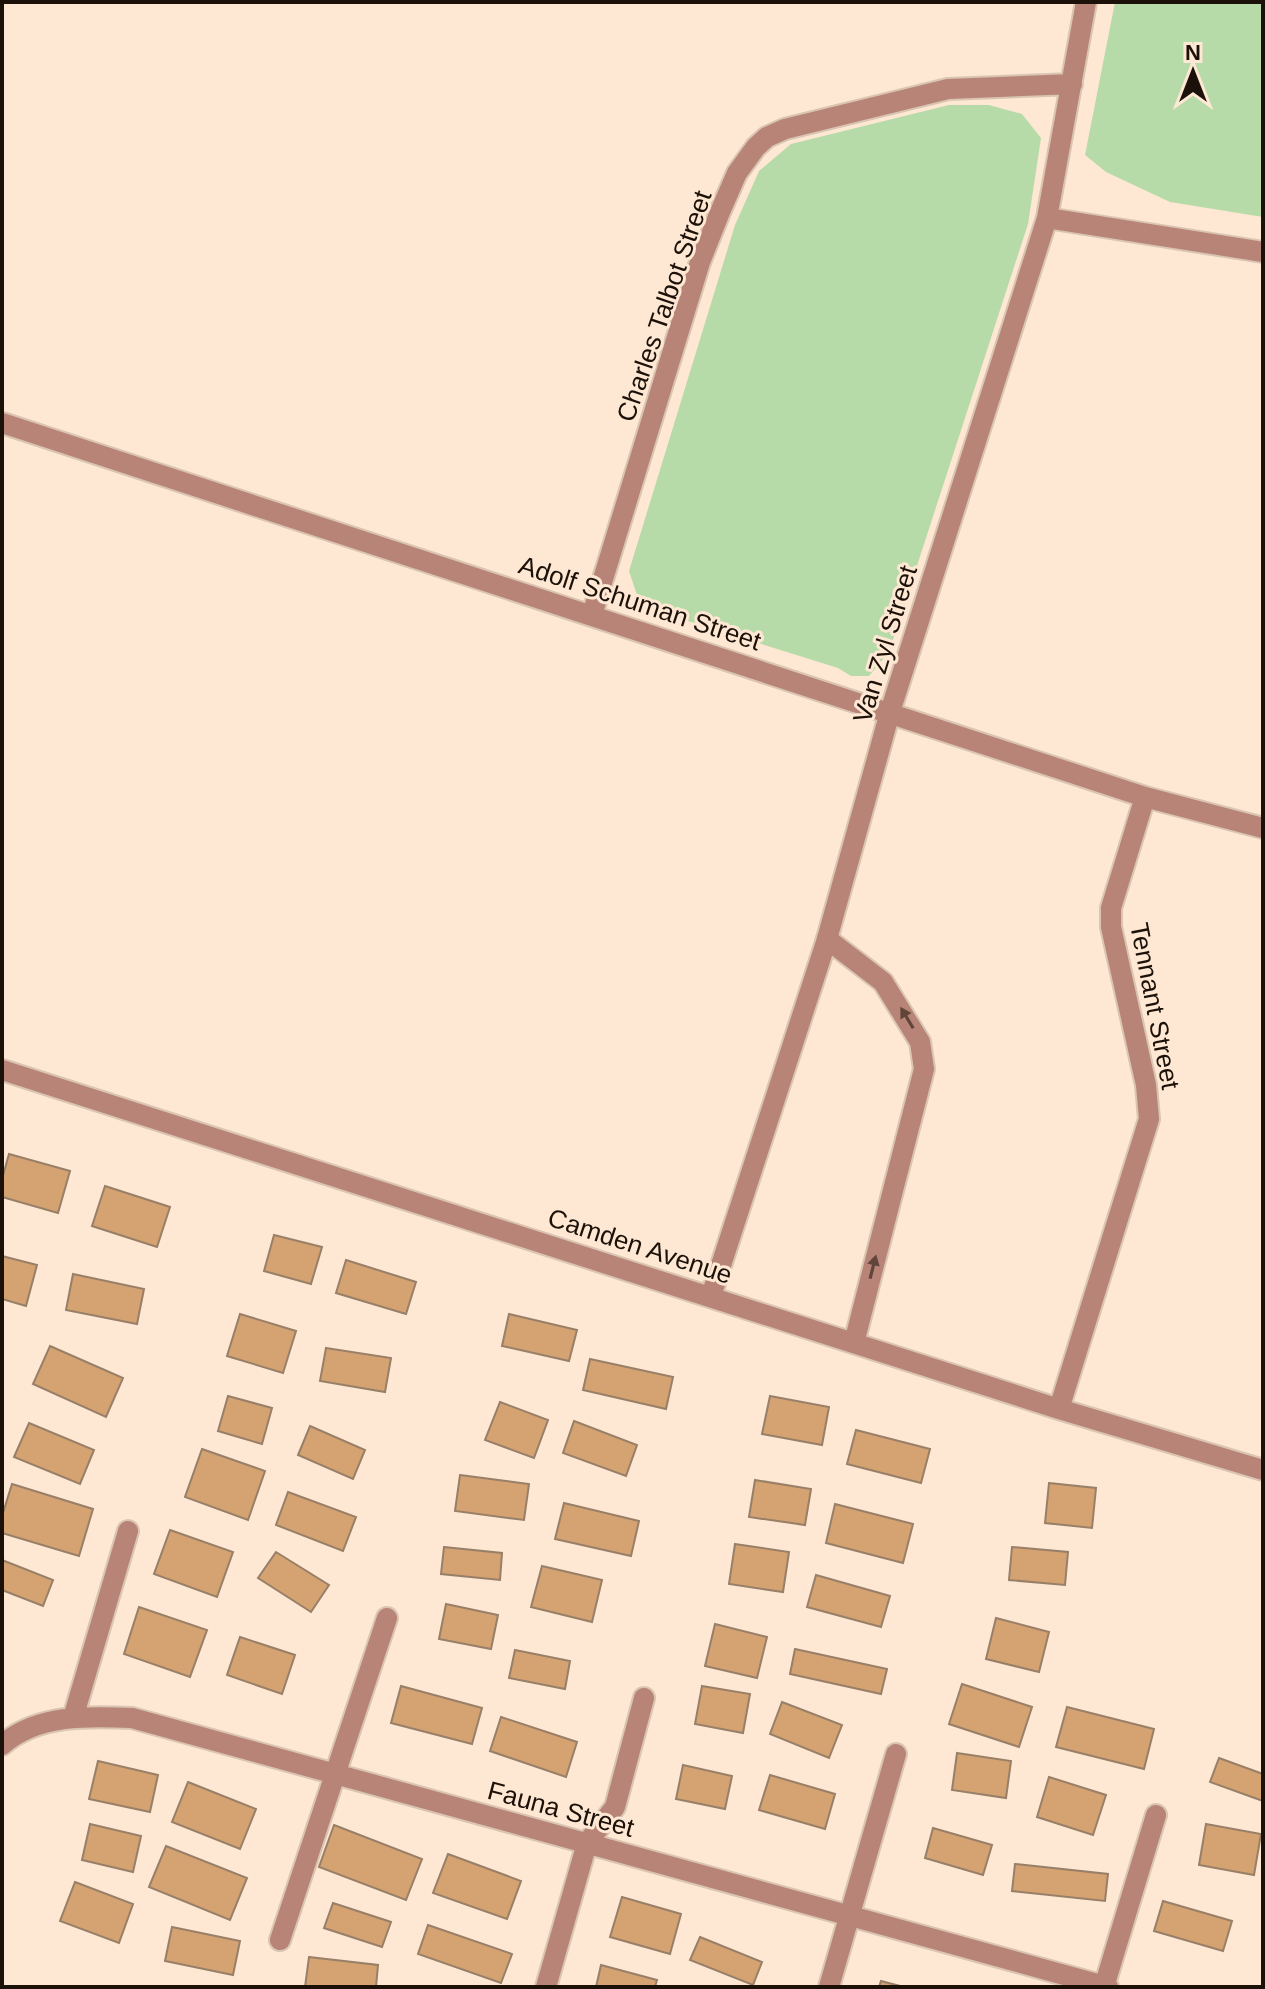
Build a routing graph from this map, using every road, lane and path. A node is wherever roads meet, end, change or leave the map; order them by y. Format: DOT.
graph roads {
  1 [pos="1086,2"];
  2 [pos="1072,84"];
  3 [pos="1047,218"];
  4 [pos="1263,252"];
  5 [pos="2,423"];
  6 [pos="592,615"];
  7 [pos="890,712"];
  8 [pos="1145,797"];
  9 [pos="1263,828"];
  10 [pos="827,939"];
  11 [pos="2,1070"];
  12 [pos="711,1296"];
  13 [pos="854,1343"];
  14 [pos="1059,1409"];
  15 [pos="1263,1470"];
  16 [pos="128,1531"];
  17 [pos="387,1618"];
  18 [pos="644,1698"];
  19 [pos="73,1718"];
  20 [pos="2,1745"];
  21 [pos="896,1754"];
  22 [pos="336,1773"];
  23 [pos="1156,1815"];
  24 [pos="587,1843"];
  25 [pos="850,1916"];
  26 [pos="280,1940"];
  27 [pos="546,1987"];
  28 [pos="829,1987"];
  29 [pos="1106,1987"];
  1 -- 2 [label="street, Van Zyl Street"];
  2 -- 3 [label="street, Van Zyl Street"];
  2 -- 6 [label="street, Charles Talbot Street"];
  3 -- 4 [label="street"];
  3 -- 7 [label="street, Van Zyl Street"];
  5 -- 6 [label="street, Adolf Schuman Street"];
  6 -- 7 [label="street, Adolf Schuman Street"];
  7 -- 8 [label="street, Adolf Schuman Street"];
  7 -- 10 [label="street, Van Zyl Street"];
  8 -- 9 [label="street, Adolf Schuman Street"];
  8 -- 14 [label="street, Tennant Street"];
  10 -- 12 [label="street, Van Zyl Street"];
  13 -- 10 [label="street, one-way"];
  11 -- 12 [label="street, Camden Avenue"];
  12 -- 13 [label="street, Camden Avenue"];
  13 -- 14 [label="street, Camden Avenue"];
  14 -- 15 [label="street, Camden Avenue"];
  16 -- 19 [label="street"];
  17 -- 22 [label="street"];
  18 -- 24 [label="street"];
  19 -- 20 [label="street, Fauna Street"];
  19 -- 22 [label="street, Fauna Street"];
  21 -- 25 [label="street"];
  22 -- 24 [label="street, Fauna Street"];
  22 -- 26 [label="street"];
  23 -- 29 [label="street"];
  24 -- 25 [label="street, Fauna Street"];
  24 -- 27 [label="street"];
  25 -- 28 [label="street"];
  25 -- 29 [label="street, Fauna Street"];
}
